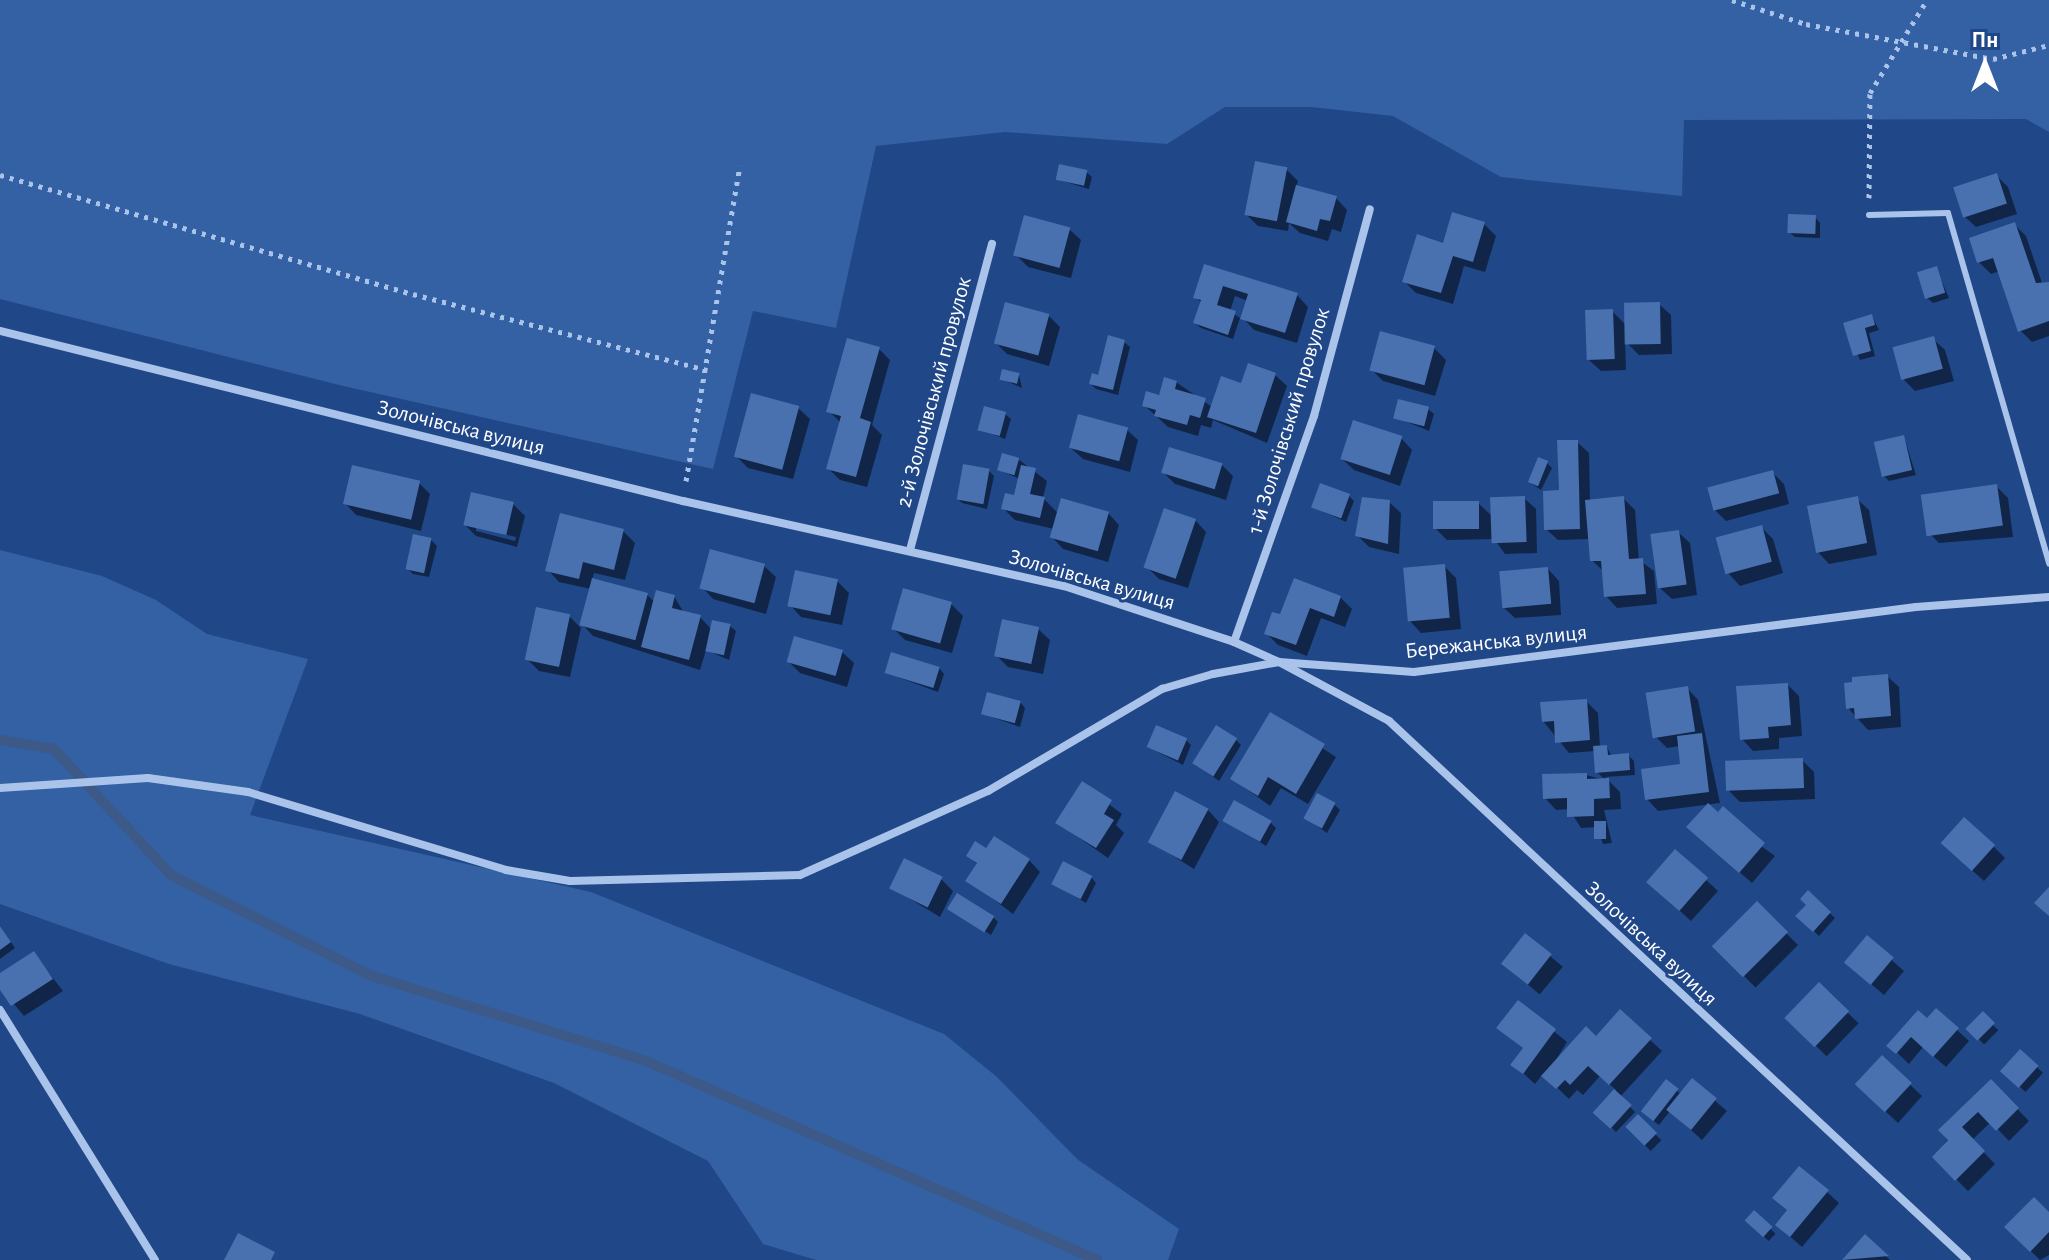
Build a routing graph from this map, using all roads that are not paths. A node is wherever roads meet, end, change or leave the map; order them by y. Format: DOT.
graph roads {
  1 [pos="1370,209"];
  2 [pos="1869,215"];
  3 [pos="992,244"];
  4 [pos="0,331"];
  5 [pos="910,550"];
  6 [pos="2049,564"];
  7 [pos="2049,597"];
  8 [pos="1234,642"];
  9 [pos="1279,662"];
  10 [pos="0,788"];
  11 [pos="0,1010"];
  12 [pos="155,1260"];
  13 [pos="1967,1260"];
  1 -- 8 [label="street, 1-й Золочівський провулок"];
  2 -- 6 [label="lane"];
  3 -- 5 [label="street, 2-й Золочівський провулок"];
  4 -- 5 [label="street, Золочівська вулиця"];
  5 -- 8 [label="street, Золочівська вулиця"];
  7 -- 9 [label="street, Бережанська вулиця"];
  8 -- 9 [label="street, Золочівська вулиця"];
  9 -- 10 [label="street, Бережанська вулиця"];
  9 -- 13 [label="street, Золочівська вулиця"];
  11 -- 12 [label="street"];
}
